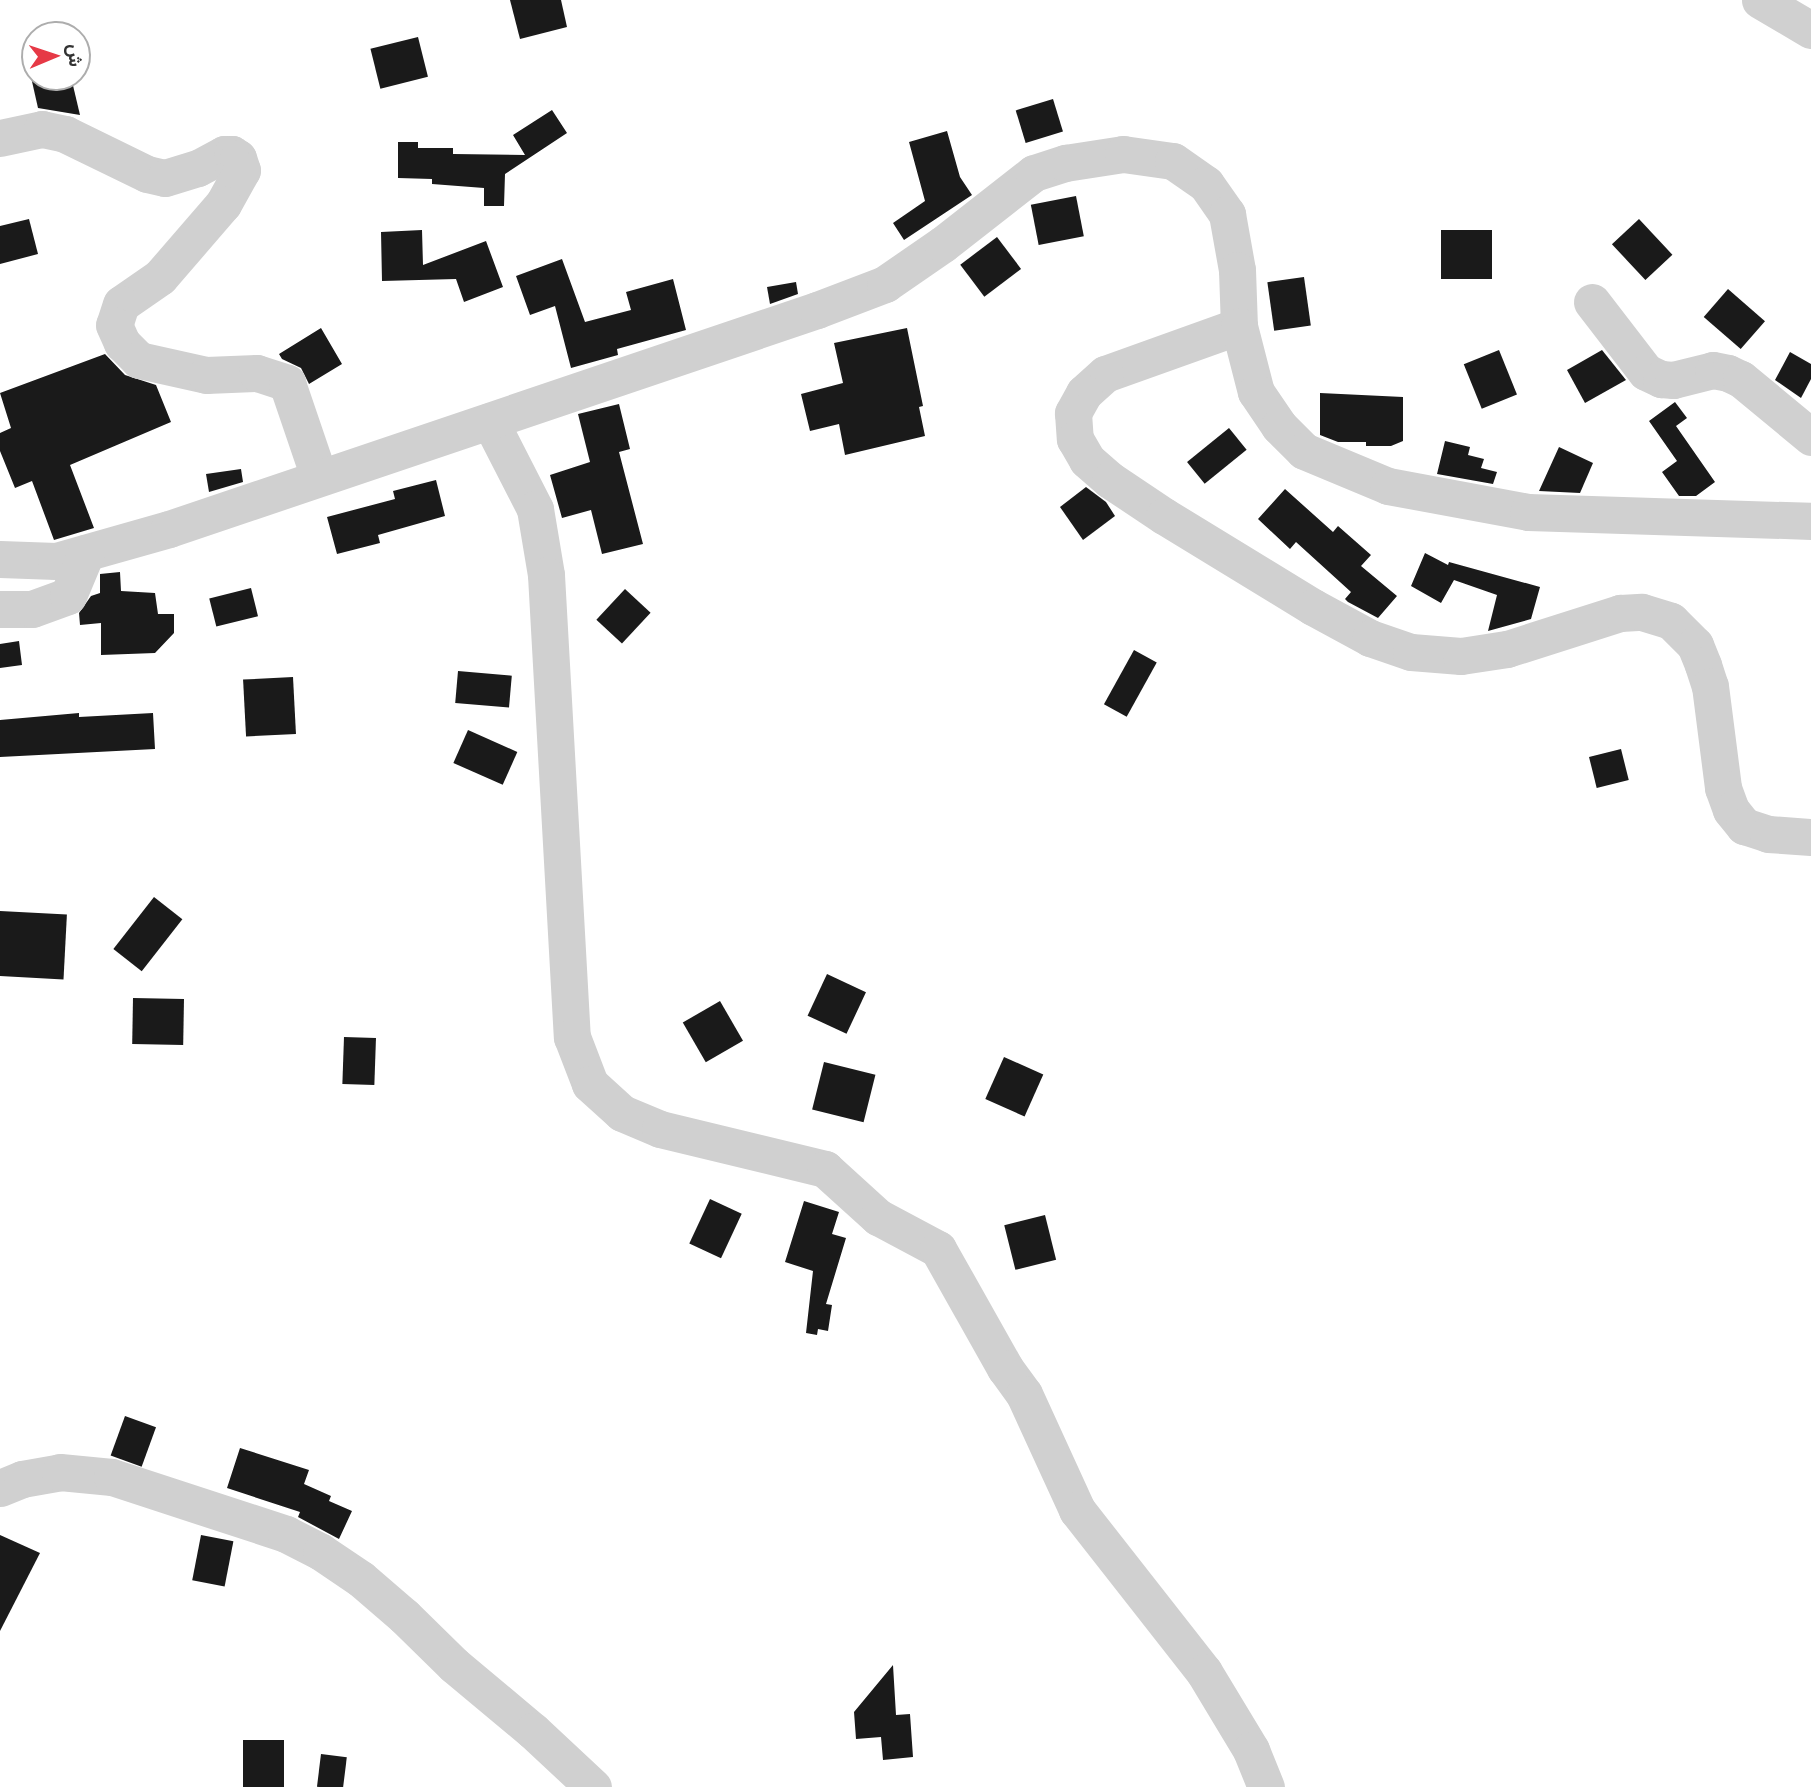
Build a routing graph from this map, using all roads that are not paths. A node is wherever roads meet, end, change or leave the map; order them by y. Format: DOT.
graph roads {
  1 [pos="1760,0"];
  2 [pos="1811,30"];
  3 [pos="0,138"];
  4 [pos="1592,302"];
  5 [pos="1239,326"];
  6 [pos="490,421"];
  7 [pos="1811,437"];
  8 [pos="319,477"];
  9 [pos="1811,522"];
  10 [pos="86,553"];
  11 [pos="0,559"];
  12 [pos="0,610"];
  13 [pos="1811,837"];
  14 [pos="0,1488"];
  15 [pos="593,1787"];
  16 [pos="1266,1787"];
  1 -- 2 [label="street"];
  3 -- 8 [label="street"];
  4 -- 7 [label="street"];
  5 -- 6 [label="street"];
  5 -- 9 [label="street"];
  5 -- 13 [label="street"];
  6 -- 8 [label="street"];
  6 -- 16 [label="street"];
  8 -- 10 [label="street"];
  10 -- 11 [label="street"];
  10 -- 12 [label="street"];
  14 -- 15 [label="street"];
}
